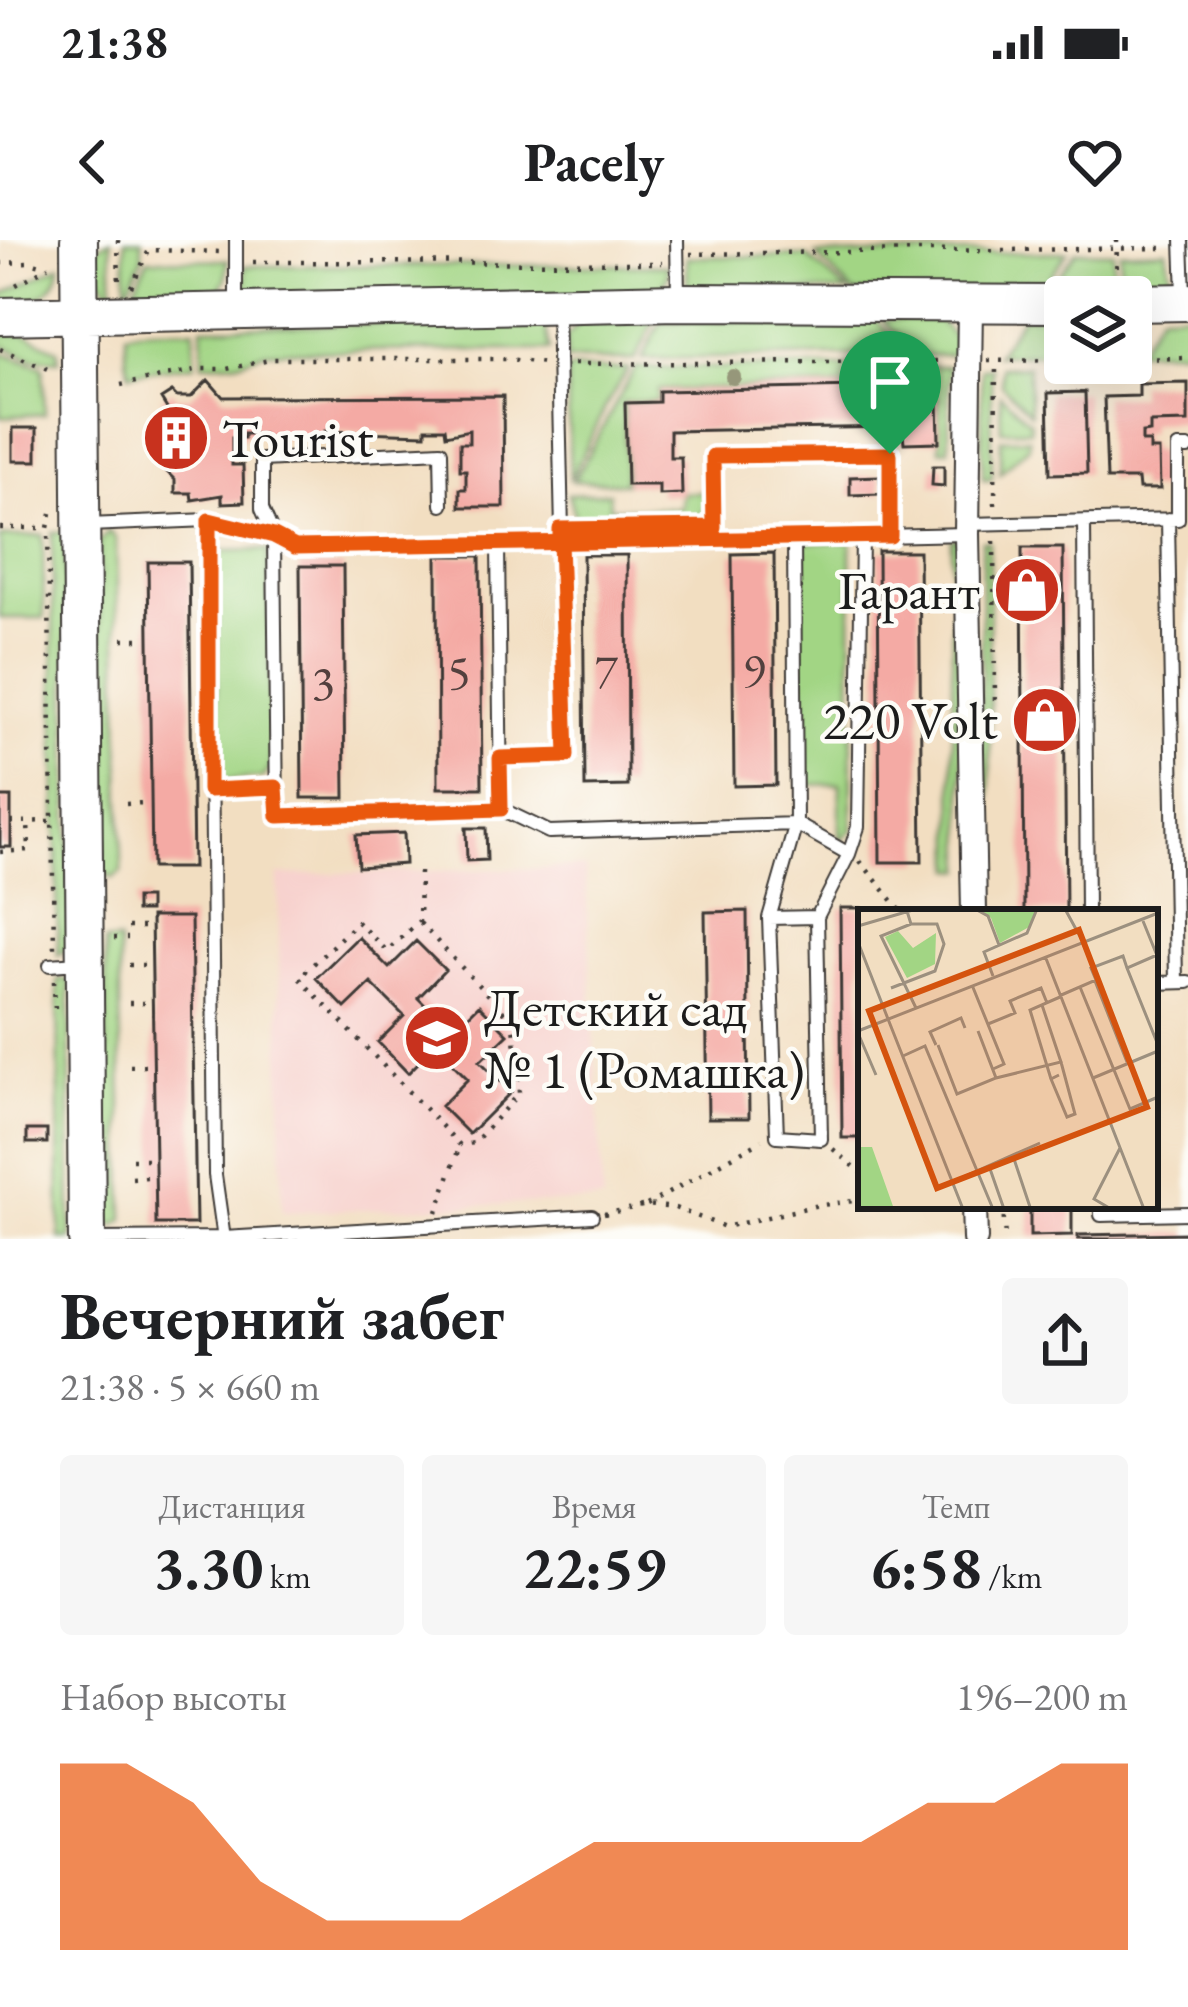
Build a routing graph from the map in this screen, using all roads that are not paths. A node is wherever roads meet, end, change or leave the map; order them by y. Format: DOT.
graph roads {
  1 [pos="79,240"];
  2 [pos="236,240"];
  3 [pos="677,240"];
  4 [pos="1182,244"];
  5 [pos="678,302"];
  6 [pos="1186,302"];
  7 [pos="1152,303"];
  8 [pos="2,304"];
  9 [pos="970,304"];
  10 [pos="1044,304"];
  11 [pos="557,307"];
  12 [pos="78,314"];
  13 [pos="236,314"];
  14 [pos="1188,448"];
  15 [pos="442,505"];
  16 [pos="1168,519"];
  17 [pos="209,520"];
  18 [pos="1084,522"];
  19 [pos="64,527"];
  20 [pos="967,529"];
  21 [pos="560,535"];
  22 [pos="274,536"];
  23 [pos="862,536"];
  24 [pos="890,536"];
  25 [pos="498,544"];
  26 [pos="500,758"];
  27 [pos="276,787"];
  28 [pos="209,790"];
  29 [pos="501,809"];
  30 [pos="796,824"];
  31 [pos="849,854"];
  32 [pos="974,909"];
  33 [pos="1087,909"];
  34 [pos="817,916"];
  35 [pos="769,918"];
  36 [pos="1182,982"];
  37 [pos="1101,1209"];
  38 [pos="1188,1213"];
  39 [pos="592,1216"];
  40 [pos="437,1233"];
  41 [pos="296,1235"];
  42 [pos="90,1239"];
  43 [pos="224,1239"];
  1 -- 12 [label="main road"];
  2 -- 13 [label="lane"];
  3 -- 5 [label="lane"];
  4 -- 6 [label="lane"];
  5 -- 9 [label="main road"];
  5 -- 11 [label="main road"];
  6 -- 7 [label="main road"];
  8 -- 12 [label="main road"];
  9 -- 10 [label="main road"];
  9 -- 20 [label="street"];
  11 -- 13 [label="main road"];
  11 -- 21 [label="lane"];
  12 -- 13 [label="main road"];
  12 -- 19 [label="main road"];
  14 -- 16 [label="lane"];
  15 -- 22 [label="lane"];
  16 -- 18 [label="lane"];
  16 -- 36 [label="lane"];
  17 -- 19 [label="lane"];
  17 -- 22 [label="lane"];
  17 -- 28 [label="lane"];
  18 -- 20 [label="lane"];
  18 -- 33 [label="lane"];
  19 -- 42 [label="main road"];
  20 -- 24 [label="lane"];
  20 -- 32 [label="street"];
  21 -- 24 [label="lane"];
  21 -- 26 [label="lane"];
  22 -- 27 [label="lane"];
  23 -- 24 [label="lane"];
  23 -- 30 [label="lane"];
  23 -- 31 [label="lane"];
  25 -- 26 [label="lane"];
  26 -- 29 [label="lane"];
  27 -- 28 [label="lane"];
  27 -- 29 [label="lane"];
  28 -- 43 [label="lane"];
  29 -- 30 [label="lane"];
  30 -- 31 [label="lane"];
  30 -- 35 [label="lane"];
  31 -- 34 [label="lane"];
  34 -- 35 [label="lane"];
  34 -- 35 [label="lane"];
  37 -- 38 [label="lane"];
  39 -- 40 [label="lane"];
  40 -- 41 [label="lane"];
  41 -- 43 [label="lane"];
  42 -- 43 [label="lane"];
}
